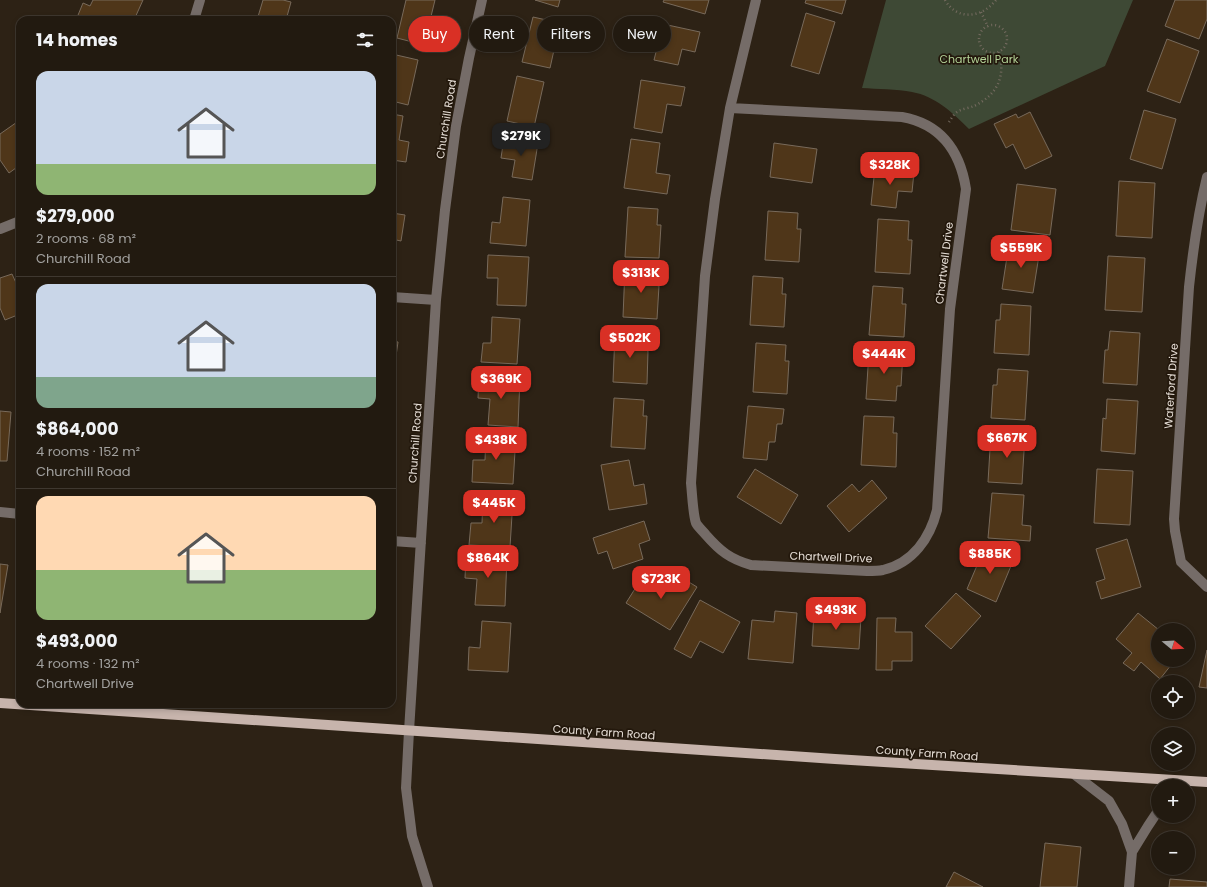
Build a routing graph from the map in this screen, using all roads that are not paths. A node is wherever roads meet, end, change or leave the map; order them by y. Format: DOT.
graph roads {
  1 [pos="200,0"];
  2 [pos="482,0"];
  3 [pos="756,0"];
  4 [pos="195,16"];
  5 [pos="730,108"];
  6 [pos="1207,177"];
  7 [pos="16,223"];
  8 [pos="0,229"];
  9 [pos="396,297"];
  10 [pos="436,300"];
  11 [pos="0,512"];
  12 [pos="16,514"];
  13 [pos="396,541"];
  14 [pos="421,543"];
  15 [pos="1206,587"];
  16 [pos="0,703"];
  17 [pos="16,704"];
  18 [pos="73,708"];
  19 [pos="408,731"];
  20 [pos="1074,774"];
  21 [pos="1151,780"];
  22 [pos="1195,782"];
  23 [pos="1207,782"];
  24 [pos="1151,822"];
  25 [pos="1132,852"];
  26 [pos="428,887"];
  27 [pos="1129,887"];
  1 -- 4 [label="street"];
  2 -- 10 [label="street, Churchill Road"];
  3 -- 5 [label="street, Chartwell Drive"];
  5 -- 5 [label="street, Chartwell Drive"];
  6 -- 15 [label="street, Waterford Drive"];
  7 -- 8 [label="street"];
  9 -- 10 [label="street"];
  10 -- 14 [label="street, Churchill Road"];
  11 -- 12 [label="street"];
  13 -- 14 [label="street"];
  14 -- 19 [label="street, Churchill Road"];
  16 -- 17 [label="main road, County Farm Road"];
  18 -- 19 [label="main road, County Farm Road"];
  19 -- 20 [label="main road, County Farm Road"];
  19 -- 26 [label="street, Churchill Road"];
  20 -- 21 [label="main road, County Farm Road"];
  20 -- 25 [label="street"];
  22 -- 23 [label="main road, County Farm Road"];
  24 -- 25 [label="street"];
  25 -- 27 [label="street"];
}
